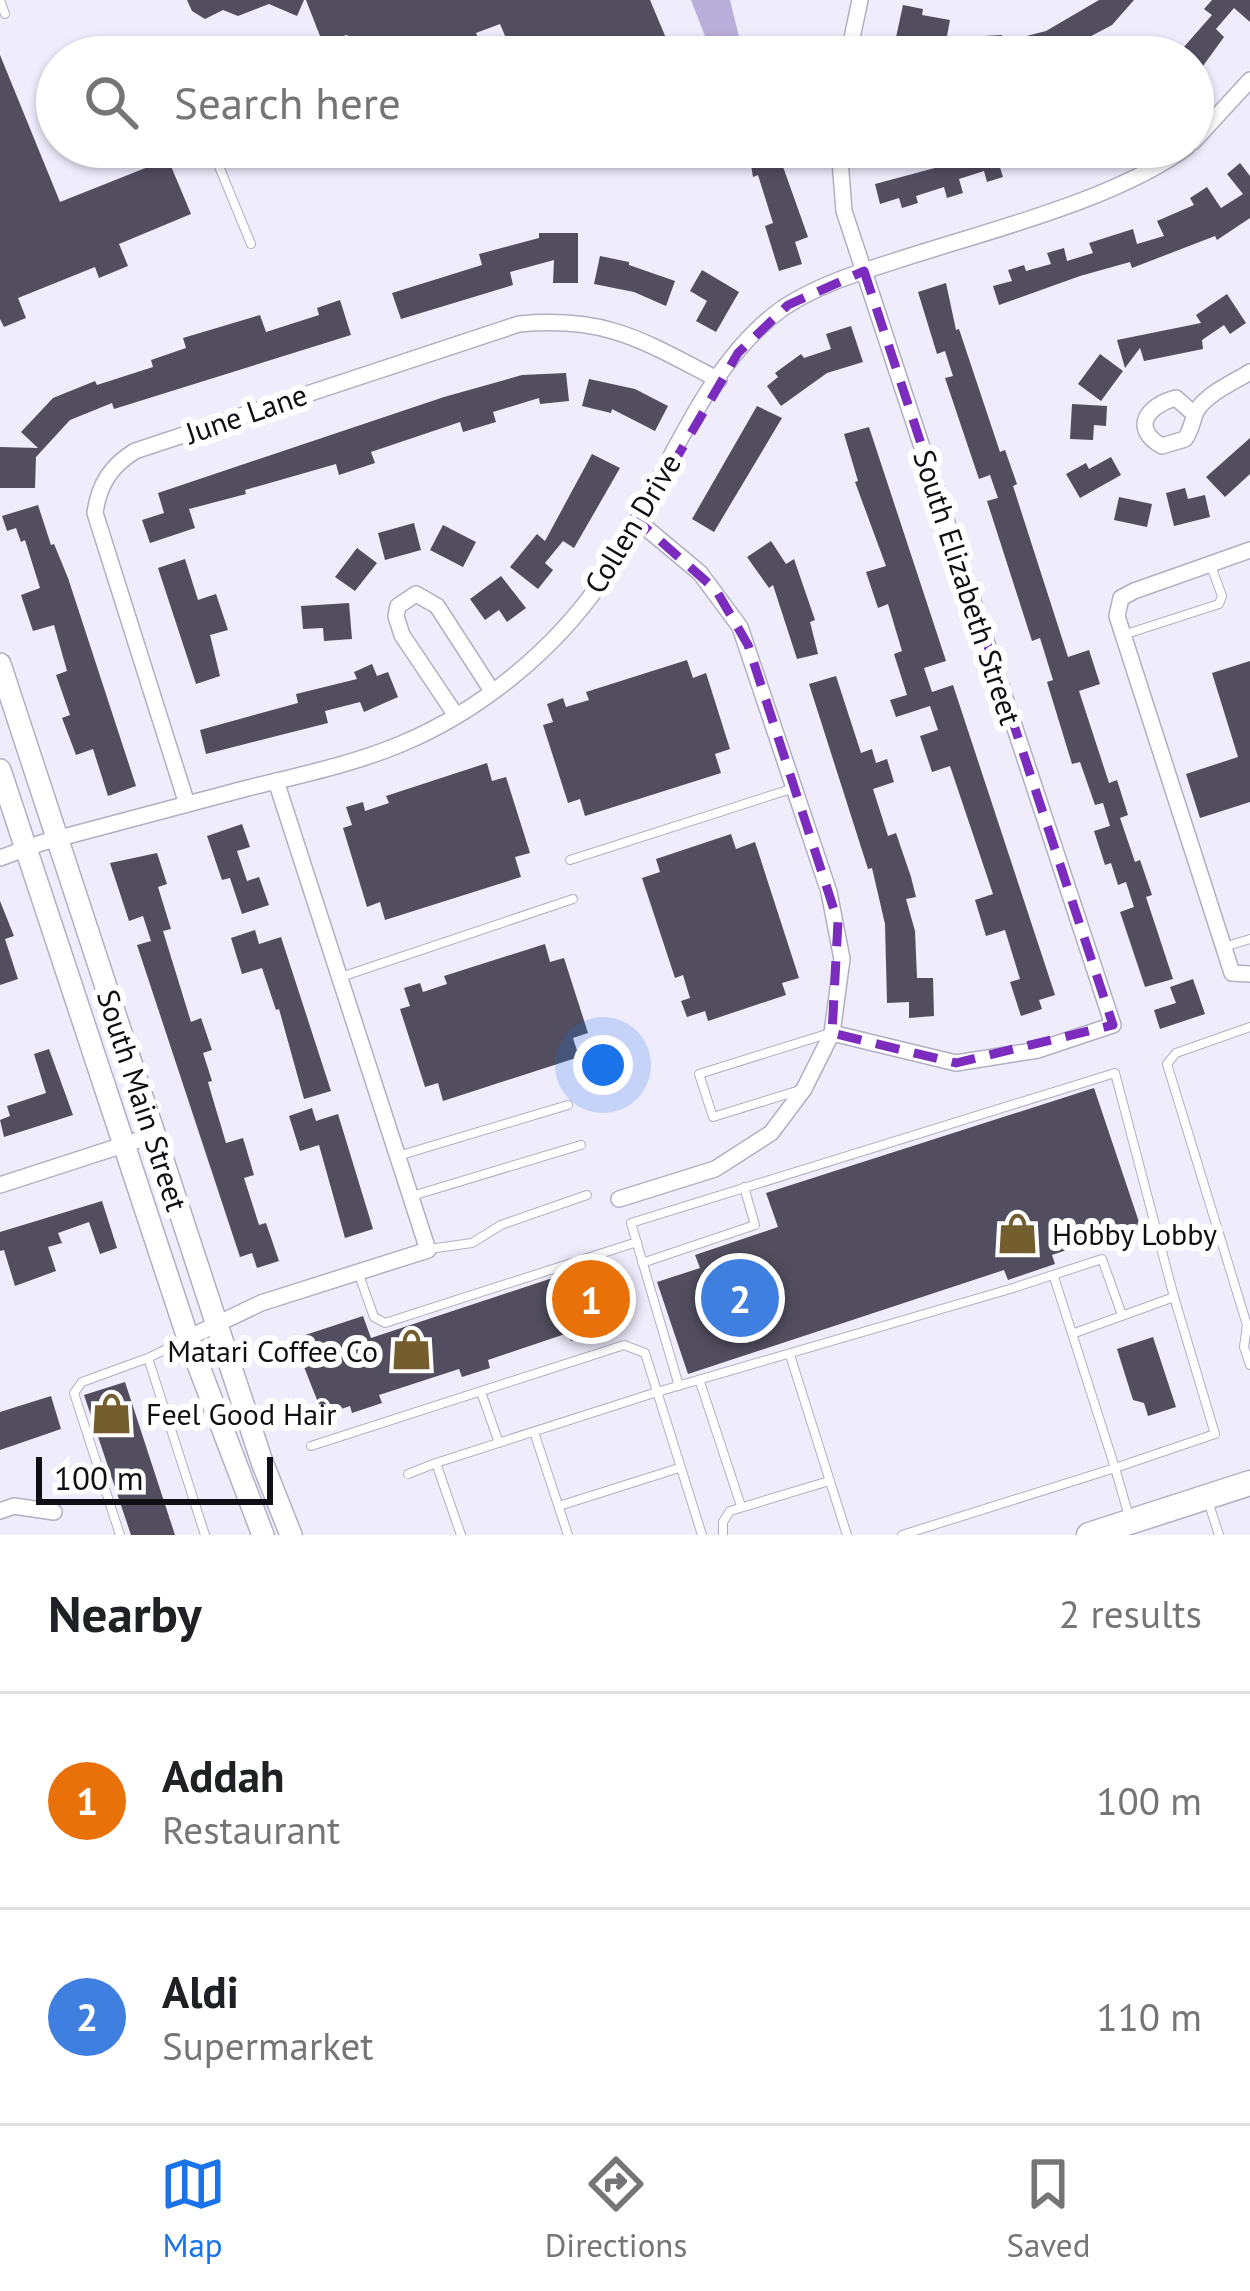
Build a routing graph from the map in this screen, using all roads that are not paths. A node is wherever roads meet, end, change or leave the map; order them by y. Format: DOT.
graph roads {
  1 [pos="0,0"];
  2 [pos="860,0"];
  3 [pos="5,14"];
  4 [pos="852,36"];
  5 [pos="1250,80"];
  6 [pos="1214,119"];
  7 [pos="219,168"];
  8 [pos="839,168"];
  9 [pos="1150,168"];
  10 [pos="250,244"];
  11 [pos="864,271"];
  12 [pos="1250,372"];
  13 [pos="718,380"];
  14 [pos="1194,414"];
  15 [pos="639,522"];
  16 [pos="1250,550"];
  17 [pos="1211,566"];
  18 [pos="1124,635"];
  19 [pos="0,664"];
  20 [pos="492,692"];
  21 [pos="455,714"];
  22 [pos="0,770"];
  23 [pos="276,781"];
  24 [pos="795,788"];
  25 [pos="187,804"];
  26 [pos="42,844"];
  27 [pos="0,858"];
  28 [pos="570,860"];
  29 [pos="572,899"];
  30 [pos="1250,939"];
  31 [pos="1224,947"];
  32 [pos="1250,974"];
  33 [pos="340,978"];
  34 [pos="1250,1027"];
  35 [pos="832,1033"];
  36 [pos="804,1089"];
  37 [pos="568,1105"];
  38 [pos="154,1135"];
  39 [pos="124,1144"];
  40 [pos="581,1144"];
  41 [pos="398,1156"];
  42 [pos="0,1185"];
  43 [pos="744,1187"];
  44 [pos="587,1195"];
  45 [pos="411,1197"];
  46 [pos="619,1199"];
  47 [pos="637,1243"];
  48 [pos="428,1250"];
  49 [pos="642,1263"];
  50 [pos="358,1272"];
  51 [pos="1054,1276"];
  52 [pos="1174,1298"];
  53 [pos="1122,1315"];
  54 [pos="217,1323"];
  55 [pos="1249,1325"];
  56 [pos="1072,1334"];
  57 [pos="188,1338"];
  58 [pos="790,1355"];
  59 [pos="148,1358"];
  60 [pos="1250,1365"];
  61 [pos="700,1382"];
  62 [pos="679,1386"];
  63 [pos="481,1392"];
  64 [pos="657,1392"];
  65 [pos="534,1432"];
  66 [pos="499,1443"];
  67 [pos="311,1446"];
  68 [pos="436,1463"];
  69 [pos="679,1468"];
  70 [pos="1115,1468"];
  71 [pos="408,1474"];
  72 [pos="829,1480"];
  73 [pos="1250,1483"];
  74 [pos="1206,1497"];
  75 [pos="559,1506"];
  76 [pos="742,1507"];
  77 [pos="0,1510"];
  78 [pos="54,1512"];
  79 [pos="1140,1525"];
  80 [pos="120,1535"];
  81 [pos="205,1535"];
  82 [pos="263,1535"];
  83 [pos="291,1535"];
  84 [pos="461,1535"];
  85 [pos="568,1535"];
  86 [pos="702,1535"];
  87 [pos="723,1535"];
  88 [pos="847,1535"];
  89 [pos="902,1535"];
  90 [pos="1089,1535"];
  91 [pos="1219,1535"];
  1 -- 3 [label="lane"];
  2 -- 4 [label="street"];
  5 -- 6 [label="street, Collen Drive"];
  7 -- 10 [label="lane"];
  8 -- 11 [label="street, South Elizabeth Street"];
  9 -- 11 [label="street, Collen Drive"];
  11 -- 13 [label="street, Collen Drive"];
  11 -- 35 [label="street, South Elizabeth Street"];
  12 -- 14 [label="street"];
  13 -- 15 [label="street, Collen Drive"];
  13 -- 25 [label="street, June Lane"];
  15 -- 20 [label="street, Collen Drive"];
  15 -- 24 [label="street"];
  16 -- 17 [label="street"];
  17 -- 18 [label="street"];
  17 -- 18 [label="lane"];
  18 -- 31 [label="street"];
  19 -- 26 [label="street, South Main Street"];
  20 -- 21 [label="street, Collen Drive"];
  20 -- 21 [label="street"];
  21 -- 23 [label="street, Collen Drive"];
  22 -- 26 [label="street, South Main Street"];
  23 -- 25 [label="street, Collen Drive"];
  23 -- 33 [label="street"];
  24 -- 28 [label="lane"];
  24 -- 35 [label="street"];
  25 -- 26 [label="street, Collen Drive"];
  26 -- 27 [label="street, Collen Drive"];
  26 -- 38 [label="street, South Main Street"];
  26 -- 39 [label="street, South Main Street"];
  29 -- 33 [label="lane"];
  30 -- 31 [label="lane"];
  31 -- 32 [label="street"];
  33 -- 41 [label="street"];
  34 -- 55 [label="lane"];
  35 -- 36 [label="street"];
  35 -- 36 [label="lane"];
  36 -- 46 [label="street"];
  37 -- 41 [label="lane"];
  38 -- 39 [label="street"];
  38 -- 54 [label="street, South Main Street"];
  39 -- 42 [label="street"];
  39 -- 57 [label="street, South Main Street"];
  40 -- 45 [label="lane"];
  41 -- 45 [label="street"];
  43 -- 47 [label="lane"];
  43 -- 49 [label="lane"];
  43 -- 52 [label="lane"];
  44 -- 48 [label="lane"];
  45 -- 48 [label="street"];
  47 -- 49 [label="lane"];
  47 -- 50 [label="lane"];
  48 -- 50 [label="street"];
  49 -- 62 [label="lane"];
  50 -- 54 [label="street"];
  51 -- 53 [label="lane"];
  51 -- 56 [label="lane"];
  51 -- 58 [label="lane"];
  52 -- 53 [label="lane"];
  52 -- 70 [label="lane"];
  53 -- 56 [label="lane"];
  54 -- 57 [label="street"];
  54 -- 83 [label="street, South Main Street"];
  55 -- 60 [label="lane"];
  56 -- 70 [label="lane"];
  57 -- 59 [label="lane"];
  57 -- 82 [label="street, South Main Street"];
  58 -- 61 [label="lane"];
  58 -- 72 [label="lane"];
  59 -- 80 [label="lane"];
  59 -- 81 [label="lane"];
  61 -- 62 [label="lane"];
  61 -- 76 [label="lane"];
  62 -- 64 [label="lane"];
  63 -- 64 [label="lane"];
  63 -- 66 [label="lane"];
  63 -- 67 [label="lane"];
  64 -- 65 [label="lane"];
  64 -- 69 [label="lane"];
  65 -- 66 [label="lane"];
  65 -- 75 [label="lane"];
  66 -- 68 [label="lane"];
  68 -- 71 [label="lane"];
  68 -- 84 [label="lane"];
  69 -- 75 [label="lane"];
  69 -- 86 [label="lane"];
  70 -- 79 [label="lane"];
  70 -- 89 [label="lane"];
  72 -- 76 [label="lane"];
  72 -- 88 [label="lane"];
  73 -- 74 [label="main road"];
  74 -- 79 [label="main road"];
  74 -- 91 [label="lane"];
  75 -- 85 [label="lane"];
  76 -- 87 [label="lane"];
  77 -- 78 [label="street"];
  79 -- 90 [label="main road"];
}
